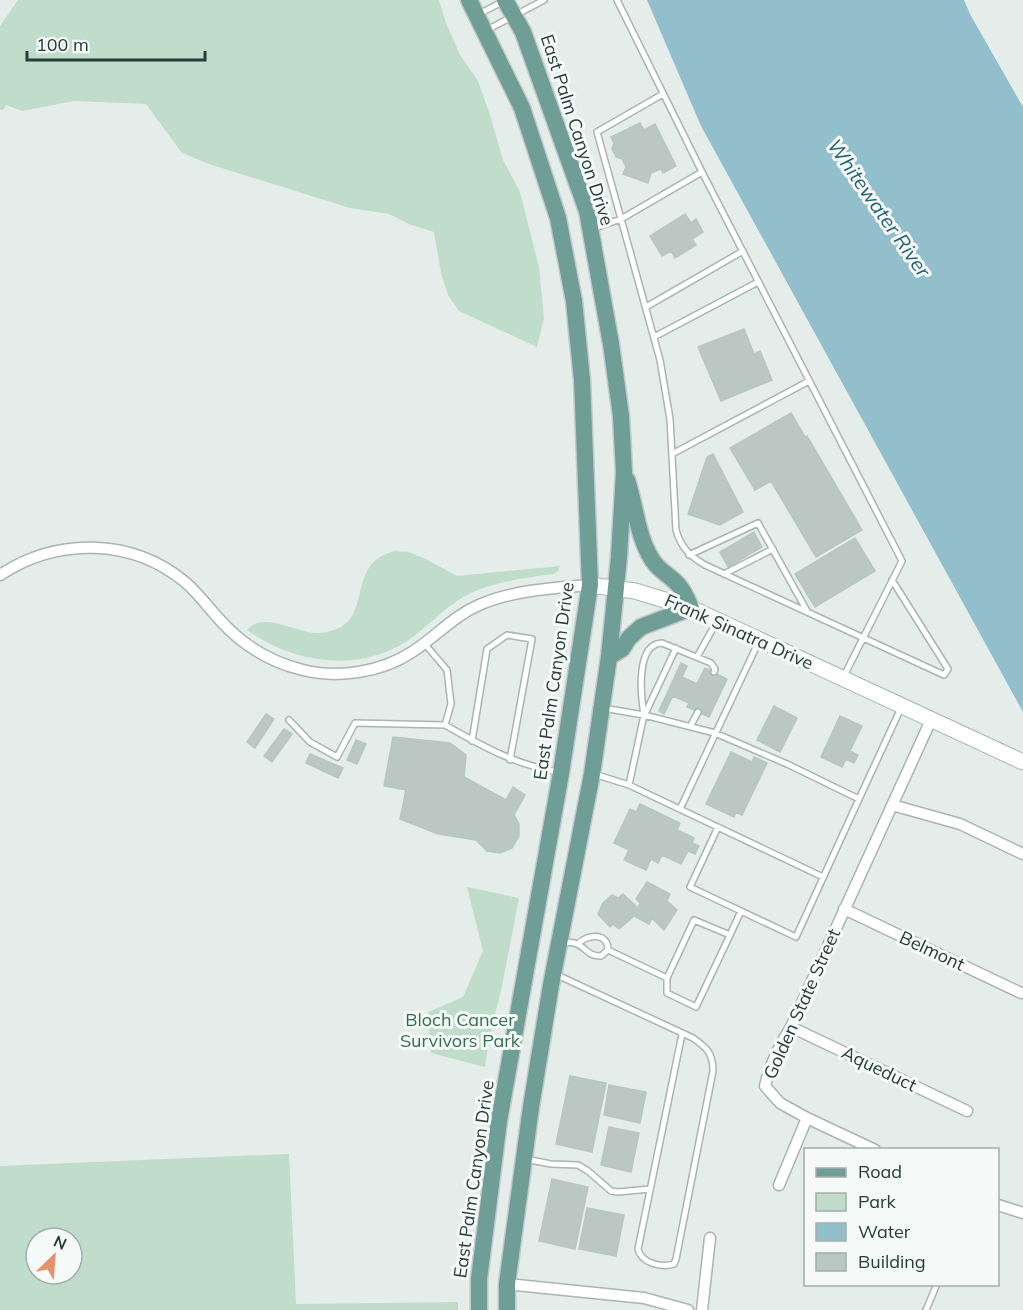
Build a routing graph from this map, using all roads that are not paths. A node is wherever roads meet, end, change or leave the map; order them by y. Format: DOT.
graph roads {
  1 [pos="505,0"];
  2 [pos="544,0"];
  3 [pos="617,0"];
  4 [pos="472,8"];
  5 [pos="514,16"];
  6 [pos="485,31"];
  7 [pos="663,94"];
  8 [pos="702,172"];
  9 [pos="621,219"];
  10 [pos="590,229"];
  11 [pos="743,251"];
  12 [pos="758,282"];
  13 [pos="646,307"];
  14 [pos="654,336"];
  15 [pos="809,381"];
  16 [pos="672,454"];
  17 [pos="624,472"];
  18 [pos="772,549"];
  19 [pos="689,555"];
  20 [pos="724,574"];
  21 [pos="0,575"];
  22 [pos="892,580"];
  23 [pos="590,585"];
  24 [pos="616,587"];
  25 [pos="691,608"];
  26 [pos="807,611"];
  27 [pos="718,620"];
  28 [pos="863,637"];
  29 [pos="760,640"];
  30 [pos="424,643"];
  31 [pos="676,648"];
  32 [pos="609,657"];
  33 [pos="697,657"];
  34 [pos="714,672"];
  35 [pos="842,679"];
  36 [pos="902,707"];
  37 [pos="602,708"];
  38 [pos="698,712"];
  39 [pos="644,715"];
  40 [pos="289,720"];
  41 [pos="931,720"];
  42 [pos="445,725"];
  43 [pos="691,725"];
  44 [pos="715,733"];
  45 [pos="472,741"];
  46 [pos="510,760"];
  47 [pos="1023,762"];
  48 [pos="561,773"];
  49 [pos="592,774"];
  50 [pos="629,785"];
  51 [pos="858,799"];
  52 [pos="892,805"];
  53 [pos="680,809"];
  54 [pos="718,827"];
  55 [pos="1023,854"];
  56 [pos="823,877"];
  57 [pos="844,909"];
  58 [pos="741,911"];
  59 [pos="729,935"];
  60 [pos="559,942"];
  61 [pos="578,944"];
  62 [pos="608,950"];
  63 [pos="553,973"];
  64 [pos="667,978"];
  65 [pos="1021,993"];
  66 [pos="791,1027"];
  67 [pos="682,1034"];
  68 [pos="968,1111"];
  69 [pos="807,1118"];
  70 [pos="873,1148"];
  71 [pos="524,1158"];
  72 [pos="779,1185"];
  73 [pos="650,1189"];
  74 [pos="999,1205"];
  75 [pos="1023,1213"];
  76 [pos="710,1238"];
  77 [pos="507,1284"];
  78 [pos="937,1286"];
  79 [pos="479,1310"];
  80 [pos="507,1310"];
  81 [pos="688,1310"];
  82 [pos="702,1310"];
  83 [pos="926,1310"];
  1 -- 4 [label="lane"];
  1 -- 5 [label="main road, East Palm Canyon Drive"];
  2 -- 5 [label="lane"];
  3 -- 7 [label="lane"];
  4 -- 6 [label="main road, East Palm Canyon Drive"];
  5 -- 6 [label="lane"];
  5 -- 10 [label="main road, East Palm Canyon Drive"];
  6 -- 23 [label="main road, East Palm Canyon Drive"];
  7 -- 8 [label="lane"];
  7 -- 9 [label="lane"];
  8 -- 9 [label="lane"];
  8 -- 11 [label="lane"];
  9 -- 10 [label="lane"];
  9 -- 13 [label="lane"];
  10 -- 17 [label="main road, East Palm Canyon Drive"];
  11 -- 12 [label="lane"];
  11 -- 13 [label="lane"];
  12 -- 14 [label="lane"];
  12 -- 15 [label="lane"];
  13 -- 14 [label="lane"];
  14 -- 16 [label="lane"];
  15 -- 16 [label="lane"];
  15 -- 22 [label="lane"];
  16 -- 19 [label="lane"];
  17 -- 24 [label="main road, East Palm Canyon Drive"];
  17 -- 25 [label="main road"];
  18 -- 19 [label="lane"];
  18 -- 20 [label="lane"];
  18 -- 26 [label="lane"];
  19 -- 20 [label="lane"];
  20 -- 26 [label="lane"];
  21 -- 30 [label="street, Frank Sinatra Drive"];
  22 -- 28 [label="lane"];
  22 -- 28 [label="lane"];
  23 -- 24 [label="main road, Frank Sinatra Drive"];
  23 -- 30 [label="street, Frank Sinatra Drive"];
  23 -- 48 [label="main road, East Palm Canyon Drive"];
  24 -- 25 [label="main road, Frank Sinatra Drive"];
  24 -- 32 [label="main road, East Palm Canyon Drive"];
  25 -- 27 [label="main road, Frank Sinatra Drive"];
  25 -- 32 [label="main road"];
  26 -- 28 [label="lane"];
  27 -- 29 [label="main road, Frank Sinatra Drive"];
  27 -- 33 [label="lane"];
  28 -- 35 [label="lane"];
  29 -- 35 [label="main road, Frank Sinatra Drive"];
  29 -- 44 [label="lane"];
  30 -- 42 [label="lane"];
  31 -- 33 [label="lane"];
  31 -- 39 [label="lane"];
  31 -- 39 [label="lane"];
  32 -- 37 [label="main road, East Palm Canyon Drive"];
  33 -- 34 [label="lane"];
  35 -- 36 [label="main road, Frank Sinatra Drive"];
  36 -- 41 [label="main road, Frank Sinatra Drive"];
  36 -- 51 [label="lane"];
  37 -- 39 [label="lane"];
  37 -- 49 [label="main road, East Palm Canyon Drive"];
  38 -- 43 [label="lane"];
  39 -- 43 [label="lane"];
  39 -- 50 [label="lane"];
  40 -- 42 [label="lane"];
  41 -- 47 [label="main road, Frank Sinatra Drive"];
  41 -- 52 [label="street, Golden State Street"];
  42 -- 45 [label="lane"];
  43 -- 44 [label="lane"];
  44 -- 51 [label="lane"];
  44 -- 53 [label="lane"];
  45 -- 46 [label="lane"];
  45 -- 46 [label="lane"];
  46 -- 48 [label="lane"];
  48 -- 79 [label="main road, East Palm Canyon Drive"];
  49 -- 50 [label="lane"];
  49 -- 60 [label="main road, East Palm Canyon Drive"];
  50 -- 53 [label="lane"];
  51 -- 56 [label="lane"];
  52 -- 55 [label="street"];
  52 -- 57 [label="street, Golden State Street"];
  53 -- 54 [label="lane"];
  54 -- 56 [label="lane"];
  54 -- 58 [label="lane"];
  56 -- 58 [label="lane"];
  57 -- 65 [label="street, Belmont"];
  57 -- 66 [label="street, Golden State Street"];
  58 -- 59 [label="lane"];
  59 -- 64 [label="lane"];
  59 -- 64 [label="lane"];
  60 -- 61 [label="lane"];
  60 -- 63 [label="main road, East Palm Canyon Drive"];
  61 -- 62 [label="lane"];
  61 -- 62 [label="lane"];
  62 -- 64 [label="lane"];
  63 -- 67 [label="lane"];
  63 -- 71 [label="main road, East Palm Canyon Drive"];
  66 -- 68 [label="street, Aqueduct"];
  66 -- 69 [label="street, Golden State Street"];
  67 -- 73 [label="lane"];
  67 -- 73 [label="lane"];
  69 -- 70 [label="street, Golden State Street"];
  69 -- 72 [label="street"];
  71 -- 73 [label="lane"];
  71 -- 77 [label="main road, East Palm Canyon Drive"];
  74 -- 75 [label="street"];
  76 -- 82 [label="street"];
  77 -- 80 [label="main road, East Palm Canyon Drive"];
  77 -- 81 [label="street"];
  78 -- 83 [label="lane"];
}
